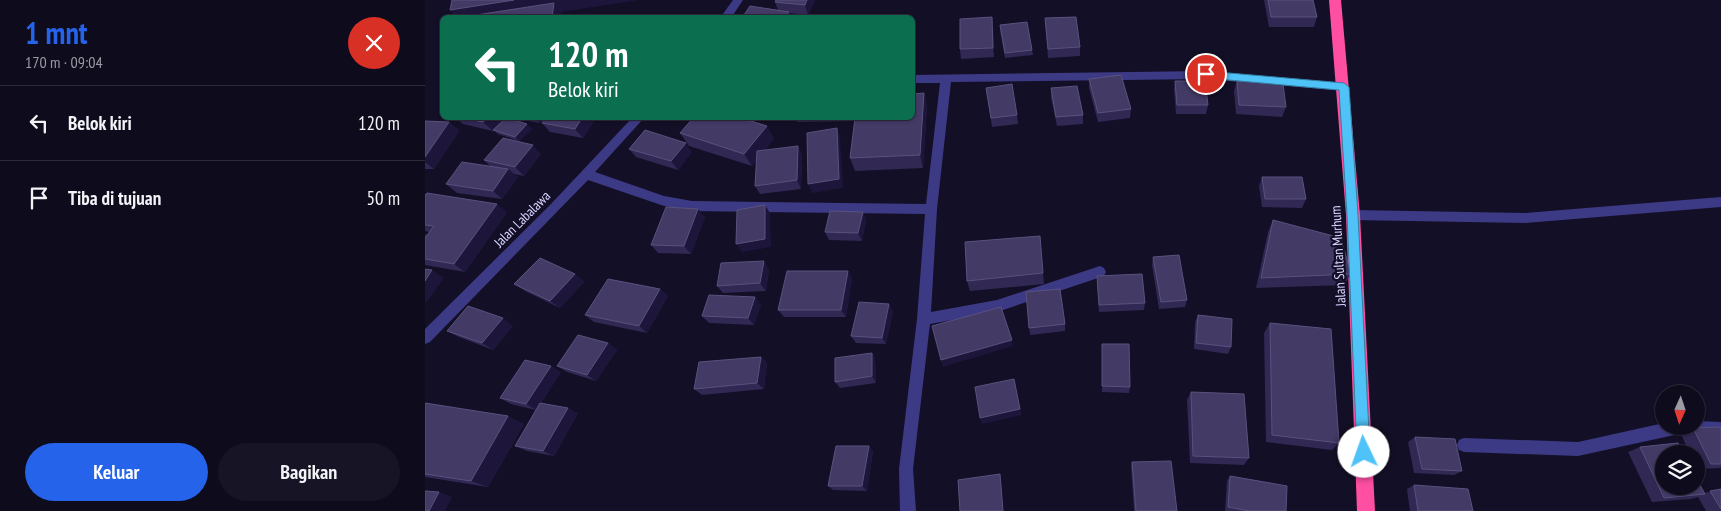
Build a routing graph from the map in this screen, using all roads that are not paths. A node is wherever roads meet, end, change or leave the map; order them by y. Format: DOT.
graph roads {
  1 [pos="738,0"];
  2 [pos="1335,0"];
  3 [pos="727,15"];
  4 [pos="915,79"];
  5 [pos="946,79"];
  6 [pos="1344,87"];
  7 [pos="636,120"];
  8 [pos="586,174"];
  9 [pos="1721,202"];
  10 [pos="931,209"];
  11 [pos="1353,215"];
  12 [pos="1100,272"];
  13 [pos="924,319"];
  14 [pos="425,338"];
  15 [pos="1721,429"];
  16 [pos="1464,445"];
  17 [pos="908,511"];
  18 [pos="1366,511"];
  1 -- 3 [label="street"];
  2 -- 6 [label="highway, Jalan Sultan Murhum"];
  4 -- 5 [label="street"];
  5 -- 6 [label="street"];
  5 -- 10 [label="street"];
  6 -- 11 [label="highway, Jalan Sultan Murhum"];
  7 -- 8 [label="street, Jalan Labalawa"];
  8 -- 10 [label="street"];
  8 -- 14 [label="street, Jalan Labalawa"];
  9 -- 11 [label="street"];
  10 -- 13 [label="street"];
  11 -- 18 [label="highway, Jalan Sultan Murhum"];
  12 -- 13 [label="street"];
  13 -- 17 [label="street"];
  15 -- 16 [label="street"];
}
